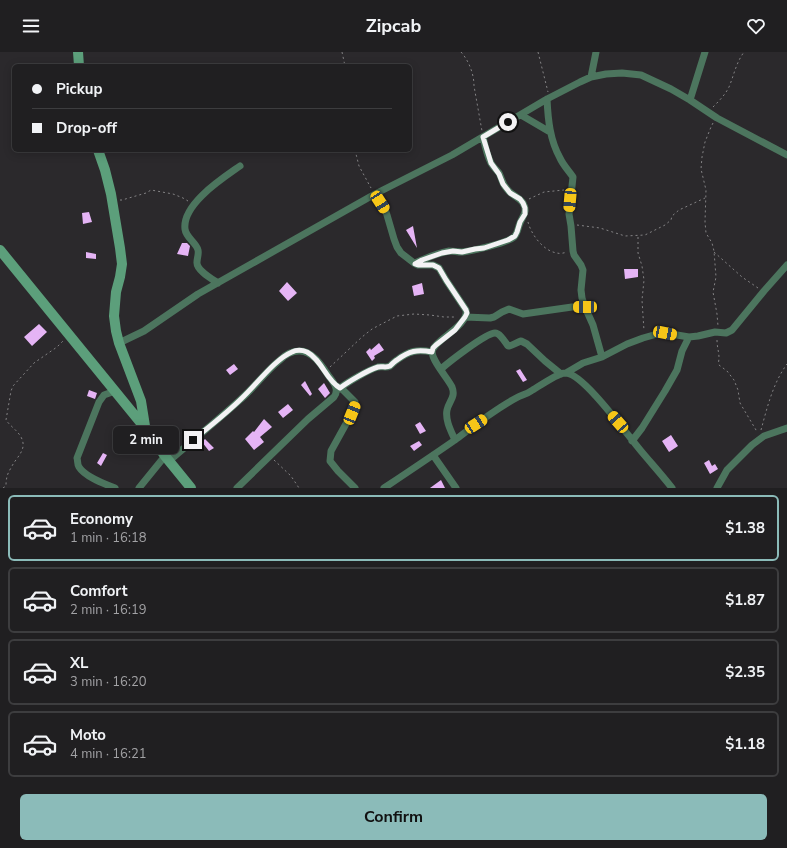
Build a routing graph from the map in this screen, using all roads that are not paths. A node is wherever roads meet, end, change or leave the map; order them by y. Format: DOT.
graph roads {
  1 [pos="78,52"];
  2 [pos="596,52"];
  3 [pos="705,52"];
  4 [pos="79,64"];
  5 [pos="591,77"];
  6 [pos="548,99"];
  7 [pos="690,100"];
  8 [pos="521,115"];
  9 [pos="550,132"];
  10 [pos="483,137"];
  11 [pos="99,152"];
  12 [pos="787,155"];
  13 [pos="240,166"];
  14 [pos="375,194"];
  15 [pos="0,250"];
  16 [pos="415,264"];
  17 [pos="787,265"];
  18 [pos="218,283"];
  19 [pos="585,307"];
  20 [pos="465,317"];
  21 [pos="689,337"];
  22 [pos="120,343"];
  23 [pos="432,352"];
  24 [pos="602,357"];
  25 [pos="440,368"];
  26 [pos="564,373"];
  27 [pos="338,387"];
  28 [pos="115,391"];
  29 [pos="145,428"];
  30 [pos="787,428"];
  31 [pos="454,440"];
  32 [pos="632,441"];
  33 [pos="433,455"];
  34 [pos="167,458"];
  35 [pos="115,488"];
  36 [pos="139,488"];
  37 [pos="191,488"];
  38 [pos="237,488"];
  39 [pos="355,488"];
  40 [pos="384,488"];
  41 [pos="456,488"];
  42 [pos="672,488"];
  43 [pos="717,488"];
  1 -- 4 [label="main road"];
  2 -- 5 [label="street"];
  3 -- 7 [label="street"];
  5 -- 6 [label="street"];
  5 -- 7 [label="street"];
  6 -- 8 [label="street"];
  6 -- 9 [label="street"];
  7 -- 12 [label="street"];
  8 -- 9 [label="street"];
  8 -- 10 [label="street"];
  9 -- 19 [label="street"];
  10 -- 14 [label="street"];
  10 -- 16 [label="street"];
  11 -- 22 [label="main road"];
  13 -- 18 [label="street"];
  14 -- 16 [label="street"];
  14 -- 18 [label="street"];
  15 -- 28 [label="main road"];
  16 -- 20 [label="street"];
  17 -- 21 [label="street"];
  18 -- 22 [label="street"];
  19 -- 20 [label="street"];
  19 -- 24 [label="street"];
  20 -- 23 [label="street"];
  21 -- 24 [label="street"];
  21 -- 32 [label="street"];
  22 -- 29 [label="main road"];
  23 -- 25 [label="street"];
  23 -- 27 [label="street"];
  24 -- 26 [label="street"];
  25 -- 26 [label="street"];
  25 -- 31 [label="street"];
  26 -- 31 [label="street"];
  26 -- 32 [label="street"];
  27 -- 34 [label="street"];
  27 -- 38 [label="street"];
  27 -- 39 [label="street"];
  28 -- 29 [label="main road"];
  28 -- 35 [label="street"];
  29 -- 34 [label="main road"];
  30 -- 43 [label="street"];
  31 -- 33 [label="street"];
  32 -- 42 [label="street"];
  33 -- 40 [label="street"];
  33 -- 41 [label="street"];
  34 -- 36 [label="street"];
  34 -- 37 [label="main road"];
}
